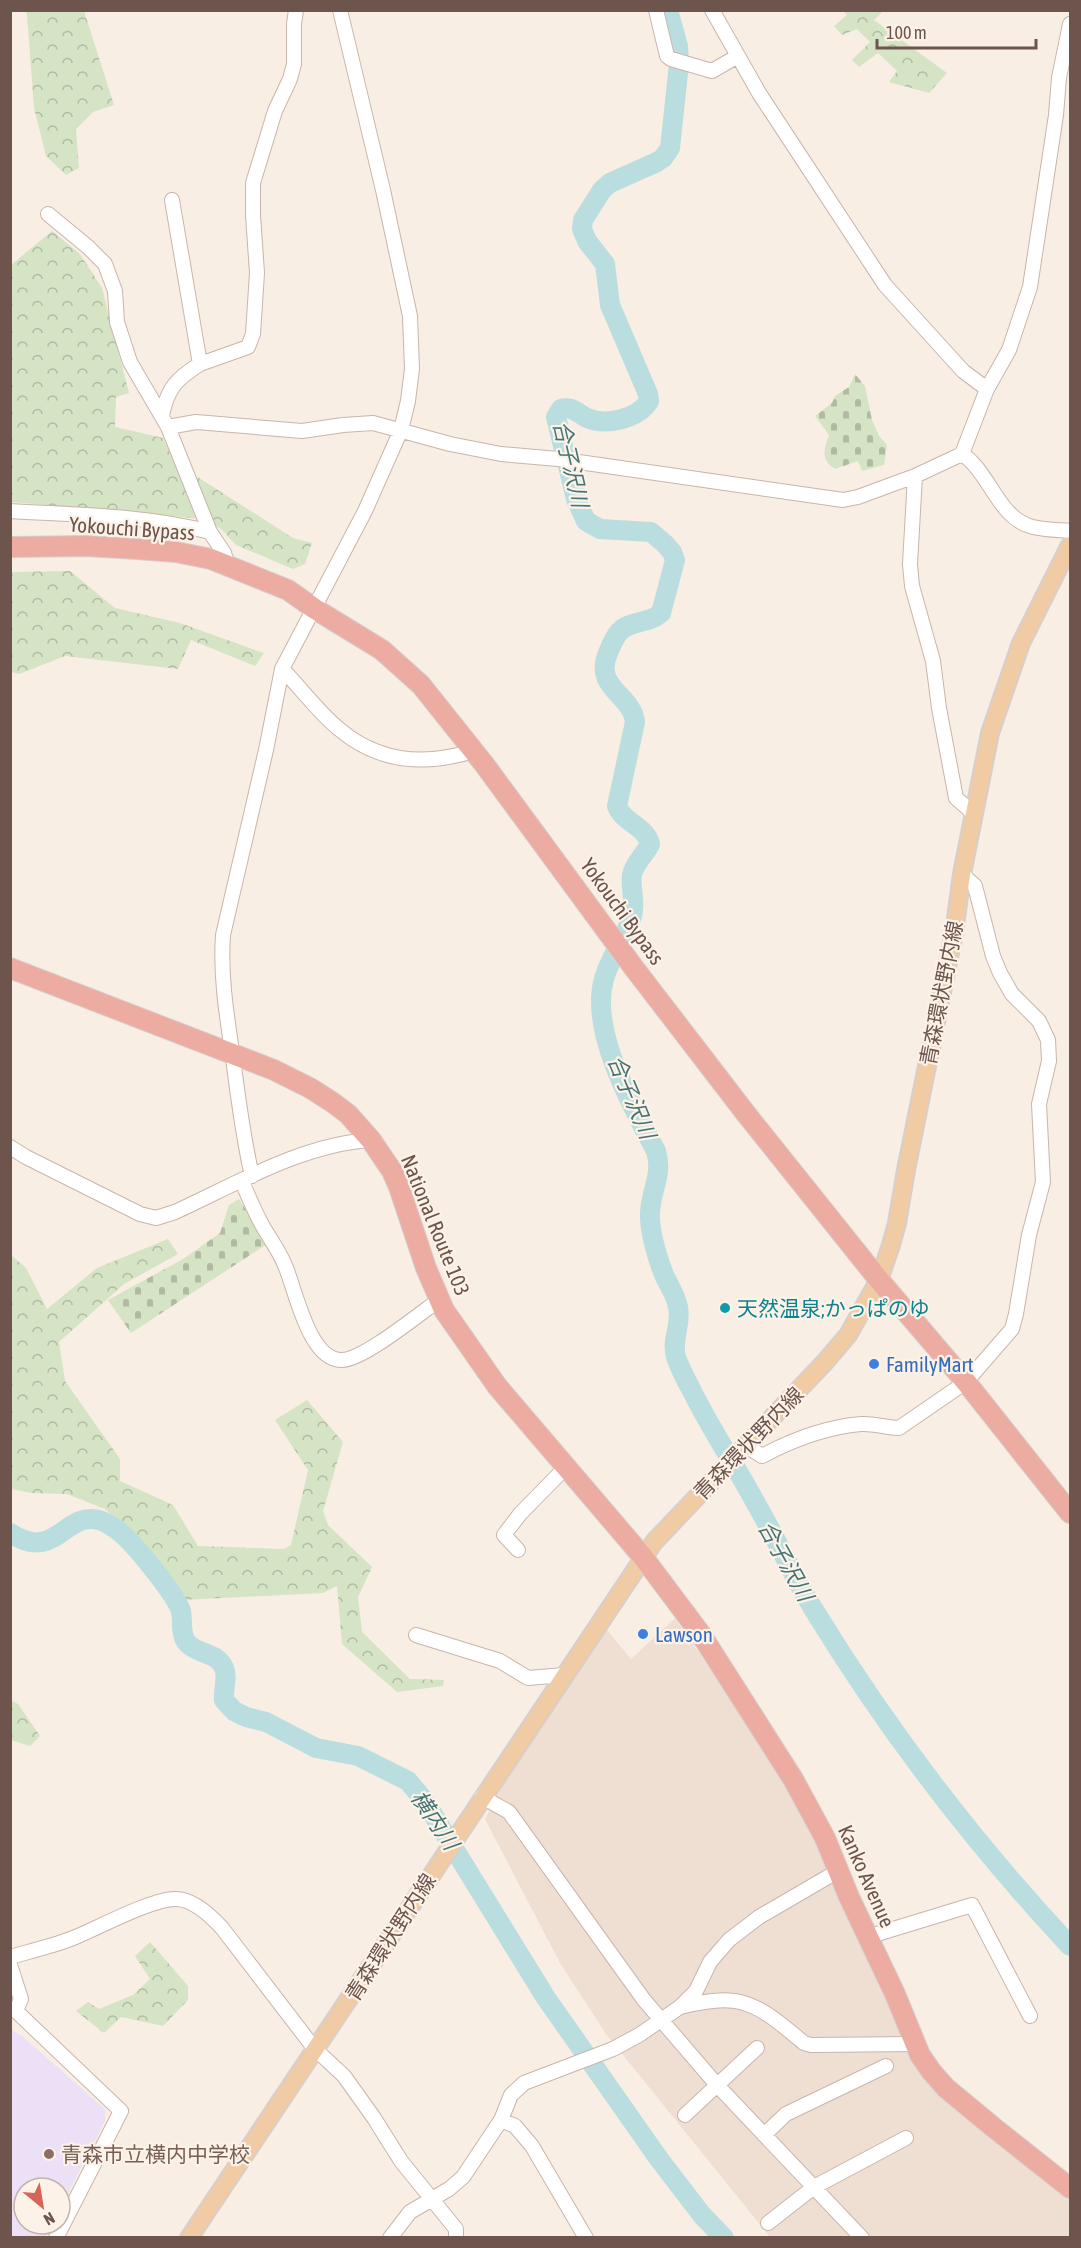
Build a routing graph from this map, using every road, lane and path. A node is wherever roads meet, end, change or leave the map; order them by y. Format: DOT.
graph roads {
  1 [pos="296,10"];
  2 [pos="340,10"];
  3 [pos="656,10"];
  4 [pos="712,10"];
  5 [pos="1071,24"];
  6 [pos="738,56"];
  7 [pos="172,200"];
  8 [pos="48,214"];
  9 [pos="200,364"];
  10 [pos="987,390"];
  11 [pos="165,421"];
  12 [pos="401,430"];
  13 [pos="962,453"];
  14 [pos="915,476"];
  15 [pos="10,511"];
  16 [pos="1071,531"];
  17 [pos="210,532"];
  18 [pos="1071,545"];
  19 [pos="10,548"];
  20 [pos="228,566"];
  21 [pos="315,609"];
  22 [pos="282,669"];
  23 [pos="473,751"];
  24 [pos="973,813"];
  25 [pos="962,874"];
  26 [pos="10,968"];
  27 [pos="232,1054"];
  28 [pos="371,1140"];
  29 [pos="10,1147"];
  30 [pos="247,1179"];
  31 [pos="879,1280"];
  32 [pos="439,1300"];
  33 [pos="966,1382"];
  34 [pos="743,1447"];
  35 [pos="567,1466"];
  36 [pos="1071,1513"];
  37 [pos="518,1550"];
  38 [pos="643,1557"];
  39 [pos="416,1635"];
  40 [pos="564,1675"];
  41 [pos="482,1797"];
  42 [pos="838,1871"];
  43 [pos="867,1937"];
  44 [pos="10,1957"];
  45 [pos="10,1965"];
  46 [pos="680,2007"];
  47 [pos="1030,2016"];
  48 [pos="660,2020"];
  49 [pos="916,2044"];
  50 [pos="314,2048"];
  51 [pos="757,2048"];
  52 [pos="886,2066"];
  53 [pos="717,2085"];
  54 [pos="685,2115"];
  55 [pos="501,2120"];
  56 [pos="764,2135"];
  57 [pos="906,2139"];
  58 [pos="814,2187"];
  59 [pos="1071,2188"];
  60 [pos="431,2198"];
  61 [pos="768,2223"];
  62 [pos="56,2238"];
  63 [pos="189,2238"];
  64 [pos="390,2238"];
  65 [pos="456,2238"];
  66 [pos="586,2238"];
  67 [pos="862,2238"];
  1 -- 9 [label="street"];
  2 -- 12 [label="street"];
  3 -- 6 [label="street"];
  4 -- 6 [label="street"];
  5 -- 10 [label="street"];
  6 -- 10 [label="street"];
  7 -- 9 [label="street"];
  8 -- 11 [label="street"];
  9 -- 11 [label="street"];
  10 -- 13 [label="street"];
  11 -- 12 [label="street"];
  11 -- 17 [label="street"];
  12 -- 14 [label="street"];
  12 -- 21 [label="street"];
  13 -- 14 [label="street"];
  13 -- 16 [label="street"];
  14 -- 24 [label="street"];
  15 -- 17 [label="street"];
  17 -- 20 [label="street"];
  18 -- 24 [label="main road, 青森環状野内線"];
  19 -- 20 [label="highway, Yokouchi Bypass"];
  20 -- 21 [label="highway, Yokouchi Bypass"];
  21 -- 22 [label="street"];
  21 -- 23 [label="highway, Yokouchi Bypass"];
  22 -- 23 [label="street"];
  22 -- 27 [label="street"];
  23 -- 31 [label="highway, Yokouchi Bypass"];
  24 -- 25 [label="main road, 青森環状野内線"];
  25 -- 31 [label="main road, 青森環状野内線"];
  25 -- 33 [label="street"];
  26 -- 27 [label="highway, National Route 103"];
  27 -- 28 [label="highway, National Route 103"];
  27 -- 30 [label="street"];
  28 -- 30 [label="street"];
  28 -- 32 [label="highway, National Route 103"];
  29 -- 30 [label="street"];
  30 -- 32 [label="street"];
  31 -- 33 [label="highway, Yokouchi Bypass"];
  31 -- 34 [label="main road, 青森環状野内線"];
  32 -- 35 [label="highway, National Route 103"];
  33 -- 34 [label="street"];
  33 -- 36 [label="highway, Yokouchi Bypass"];
  34 -- 38 [label="main road, 青森環状野内線"];
  35 -- 37 [label="street"];
  35 -- 38 [label="highway, National Route 103"];
  38 -- 40 [label="main road, 青森環状野内線"];
  38 -- 42 [label="highway, Kanko Avenue"];
  39 -- 40 [label="street"];
  40 -- 41 [label="main road, 青森環状野内線"];
  41 -- 48 [label="street"];
  41 -- 50 [label="main road, 青森環状野内線"];
  42 -- 43 [label="highway, Kanko Avenue"];
  42 -- 46 [label="street"];
  43 -- 47 [label="street"];
  43 -- 49 [label="highway, Kanko Avenue"];
  44 -- 50 [label="street"];
  45 -- 62 [label="street"];
  46 -- 48 [label="street"];
  46 -- 49 [label="street"];
  48 -- 53 [label="street"];
  48 -- 55 [label="street"];
  49 -- 59 [label="highway, Kanko Avenue"];
  50 -- 60 [label="street"];
  50 -- 63 [label="main road, 青森環状野内線"];
  51 -- 53 [label="street"];
  52 -- 56 [label="street"];
  53 -- 54 [label="street"];
  53 -- 56 [label="street"];
  55 -- 60 [label="street"];
  55 -- 66 [label="street"];
  56 -- 58 [label="street"];
  57 -- 58 [label="street"];
  58 -- 61 [label="street"];
  58 -- 67 [label="street"];
  60 -- 64 [label="street"];
  60 -- 65 [label="street"];
}
